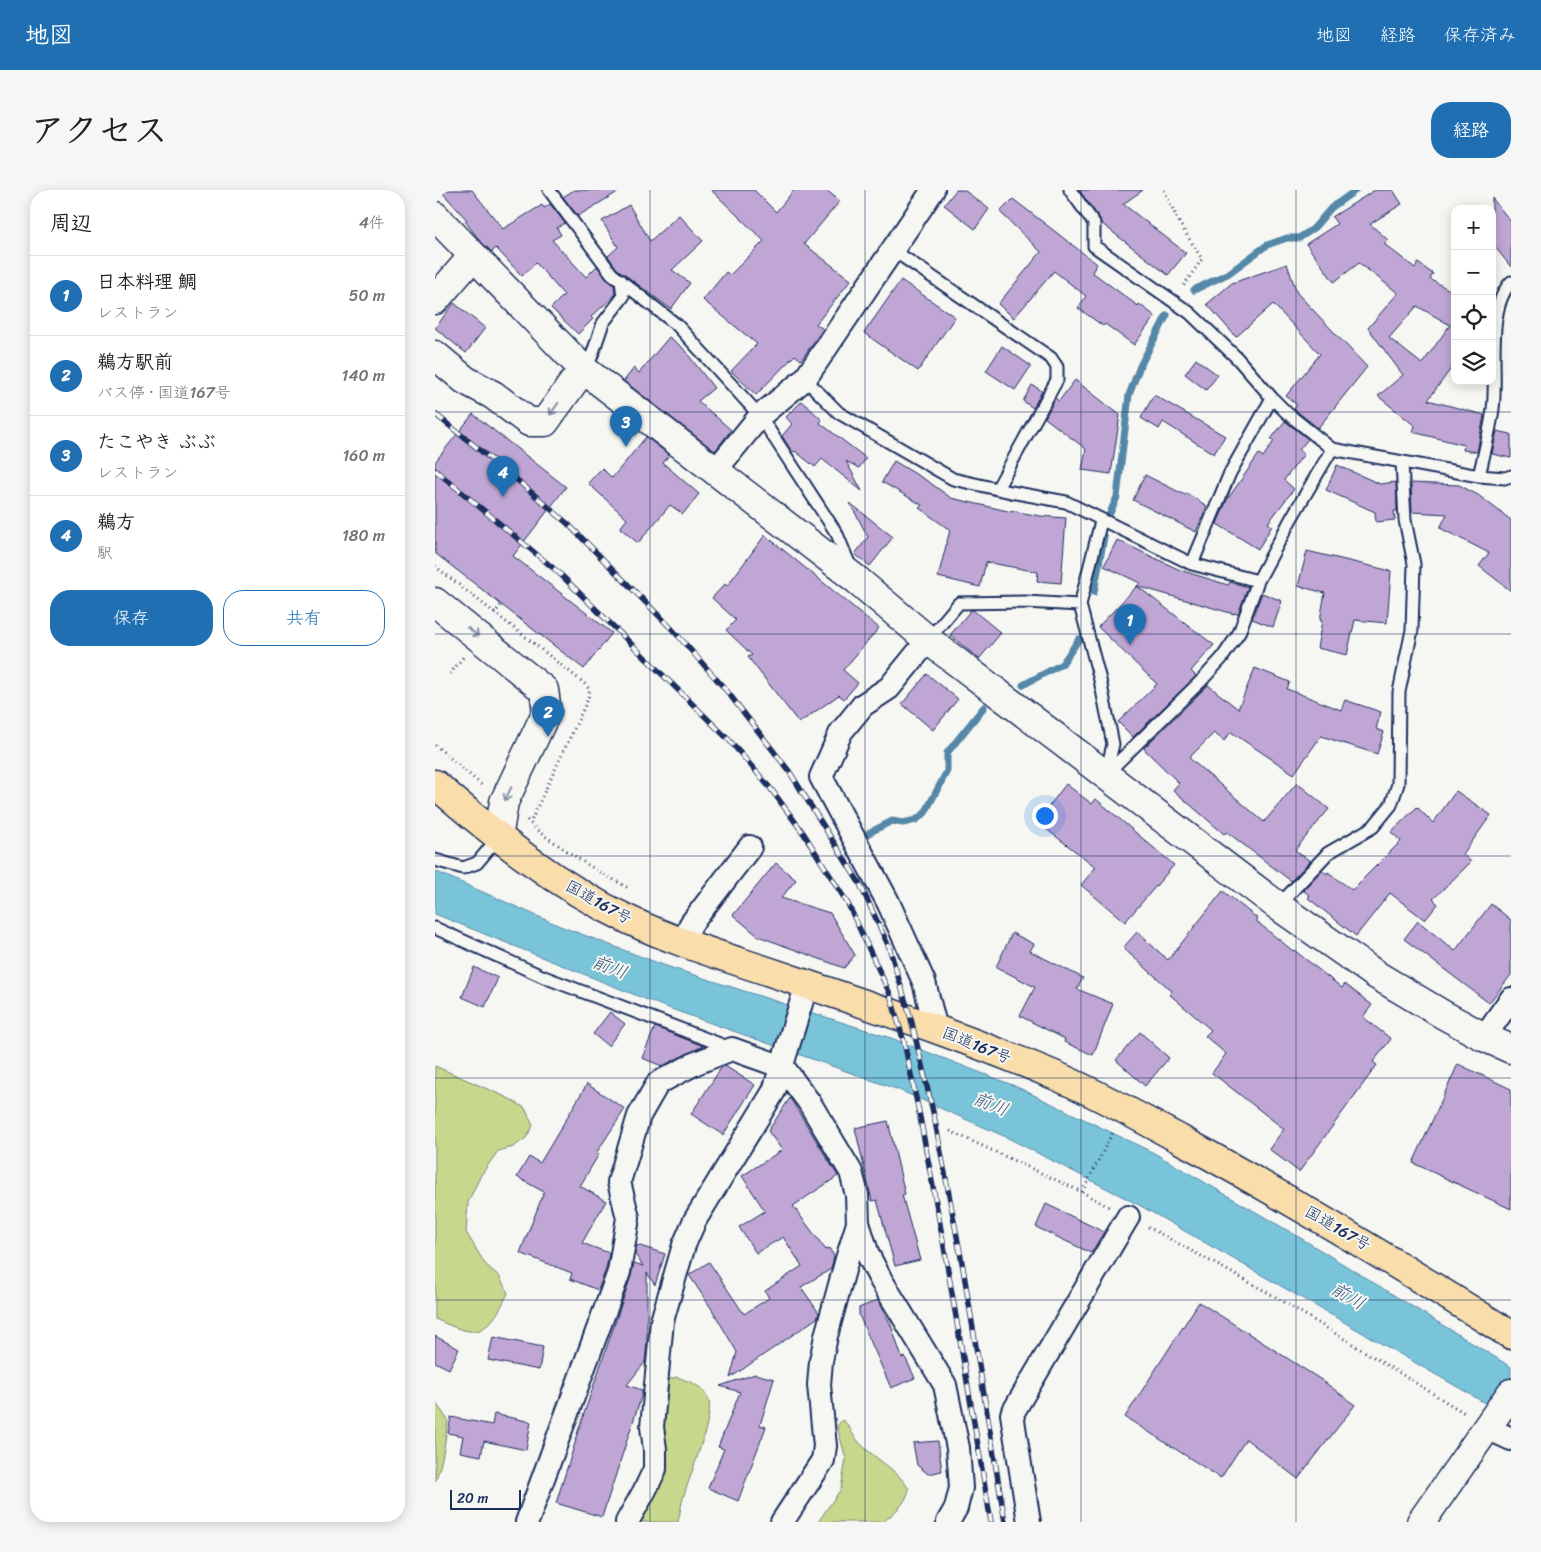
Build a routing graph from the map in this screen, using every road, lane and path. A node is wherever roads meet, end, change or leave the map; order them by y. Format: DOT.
graph roads {
  1 [pos="549,190"];
  2 [pos="933,190"];
  3 [pos="1070,190"];
  4 [pos="1164,190"];
  5 [pos="435,216"];
  6 [pos="893,250"];
  7 [pos="473,256"];
  8 [pos="621,280"];
  9 [pos="1511,282"];
  10 [pos="435,300"];
  11 [pos="1173,302"];
  12 [pos="435,354"];
  13 [pos="583,369"];
  14 [pos="805,379"];
  15 [pos="1272,398"];
  16 [pos="760,416"];
  17 [pos="1332,449"];
  18 [pos="1402,462"];
  19 [pos="715,471"];
  20 [pos="1479,476"];
  21 [pos="1509,480"];
  22 [pos="997,489"];
  23 [pos="1101,521"];
  24 [pos="1192,564"];
  25 [pos="857,580"];
  26 [pos="1258,581"];
  27 [pos="435,602"];
  28 [pos="1080,604"];
  29 [pos="928,640"];
  30 [pos="465,654"];
  31 [pos="450,674"];
  32 [pos="841,732"];
  33 [pos="435,744"];
  34 [pos="825,749"];
  35 [pos="1106,774"];
  36 [pos="435,784"];
  37 [pos="488,790"];
  38 [pos="498,838"];
  39 [pos="750,847"];
  40 [pos="435,860"];
  41 [pos="1278,906"];
  42 [pos="435,928"];
  43 [pos="683,942"];
  44 [pos="804,995"];
  45 [pos="1511,999"];
  46 [pos="936,1029"];
  47 [pos="1484,1037"];
  48 [pos="732,1049"];
  49 [pos="1511,1049"];
  50 [pos="784,1062"];
  51 [pos="1115,1127"];
  52 [pos="950,1131"];
  53 [pos="1082,1192"];
  54 [pos="1128,1217"];
  55 [pos="858,1223"];
  56 [pos="1511,1335"];
  57 [pos="1511,1393"];
  58 [pos="1497,1428"];
  59 [pos="527,1522"];
  60 [pos="627,1522"];
  61 [pos="782,1522"];
  62 [pos="947,1522"];
  63 [pos="1029,1522"];
  64 [pos="1421,1522"];
  1 -- 8 [label="lane"];
  2 -- 6 [label="street"];
  3 -- 11 [label="lane"];
  4 -- 11 [label="path"];
  5 -- 7 [label="street"];
  6 -- 14 [label="street"];
  6 -- 22 [label="lane"];
  7 -- 10 [label="street"];
  7 -- 13 [label="street"];
  8 -- 13 [label="lane"];
  8 -- 16 [label="lane"];
  9 -- 20 [label="lane"];
  11 -- 15 [label="lane"];
  13 -- 12 [label="street, one-way"];
  13 -- 19 [label="street"];
  14 -- 16 [label="street"];
  14 -- 22 [label="lane"];
  15 -- 17 [label="lane"];
  15 -- 24 [label="lane"];
  16 -- 19 [label="street"];
  16 -- 25 [label="lane"];
  17 -- 18 [label="lane"];
  17 -- 26 [label="lane"];
  18 -- 20 [label="lane"];
  18 -- 41 [label="lane"];
  19 -- 25 [label="street"];
  20 -- 21 [label="lane"];
  22 -- 23 [label="lane"];
  23 -- 24 [label="lane"];
  23 -- 28 [label="lane"];
  24 -- 26 [label="lane"];
  25 -- 29 [label="street"];
  26 -- 35 [label="lane"];
  27 -- 38 [label="street, one-way"];
  28 -- 29 [label="lane"];
  28 -- 35 [label="lane"];
  29 -- 32 [label="street"];
  29 -- 35 [label="street"];
  30 -- 31 [label="path"];
  32 -- 34 [label="street"];
  32 -- 46 [label="street"];
  33 -- 37 [label="path"];
  35 -- 41 [label="street"];
  36 -- 38 [label="highway, 国道167号"];
  38 -- 40 [label="lane"];
  38 -- 43 [label="highway, 国道167号"];
  39 -- 43 [label="street"];
  41 -- 47 [label="street"];
  42 -- 48 [label="lane"];
  43 -- 44 [label="highway, 国道167号"];
  44 -- 46 [label="highway, 国道167号"];
  44 -- 50 [label="street"];
  45 -- 47 [label="street"];
  46 -- 56 [label="highway, 国道167号"];
  47 -- 49 [label="street"];
  48 -- 50 [label="street"];
  48 -- 59 [label="street"];
  50 -- 55 [label="street"];
  50 -- 60 [label="street"];
  51 -- 53 [label="path"];
  52 -- 53 [label="path"];
  53 -- 54 [label="path"];
  54 -- 58 [label="path"];
  54 -- 63 [label="street"];
  55 -- 61 [label="street"];
  55 -- 62 [label="street"];
  57 -- 58 [label="street"];
  58 -- 64 [label="street"];
}
